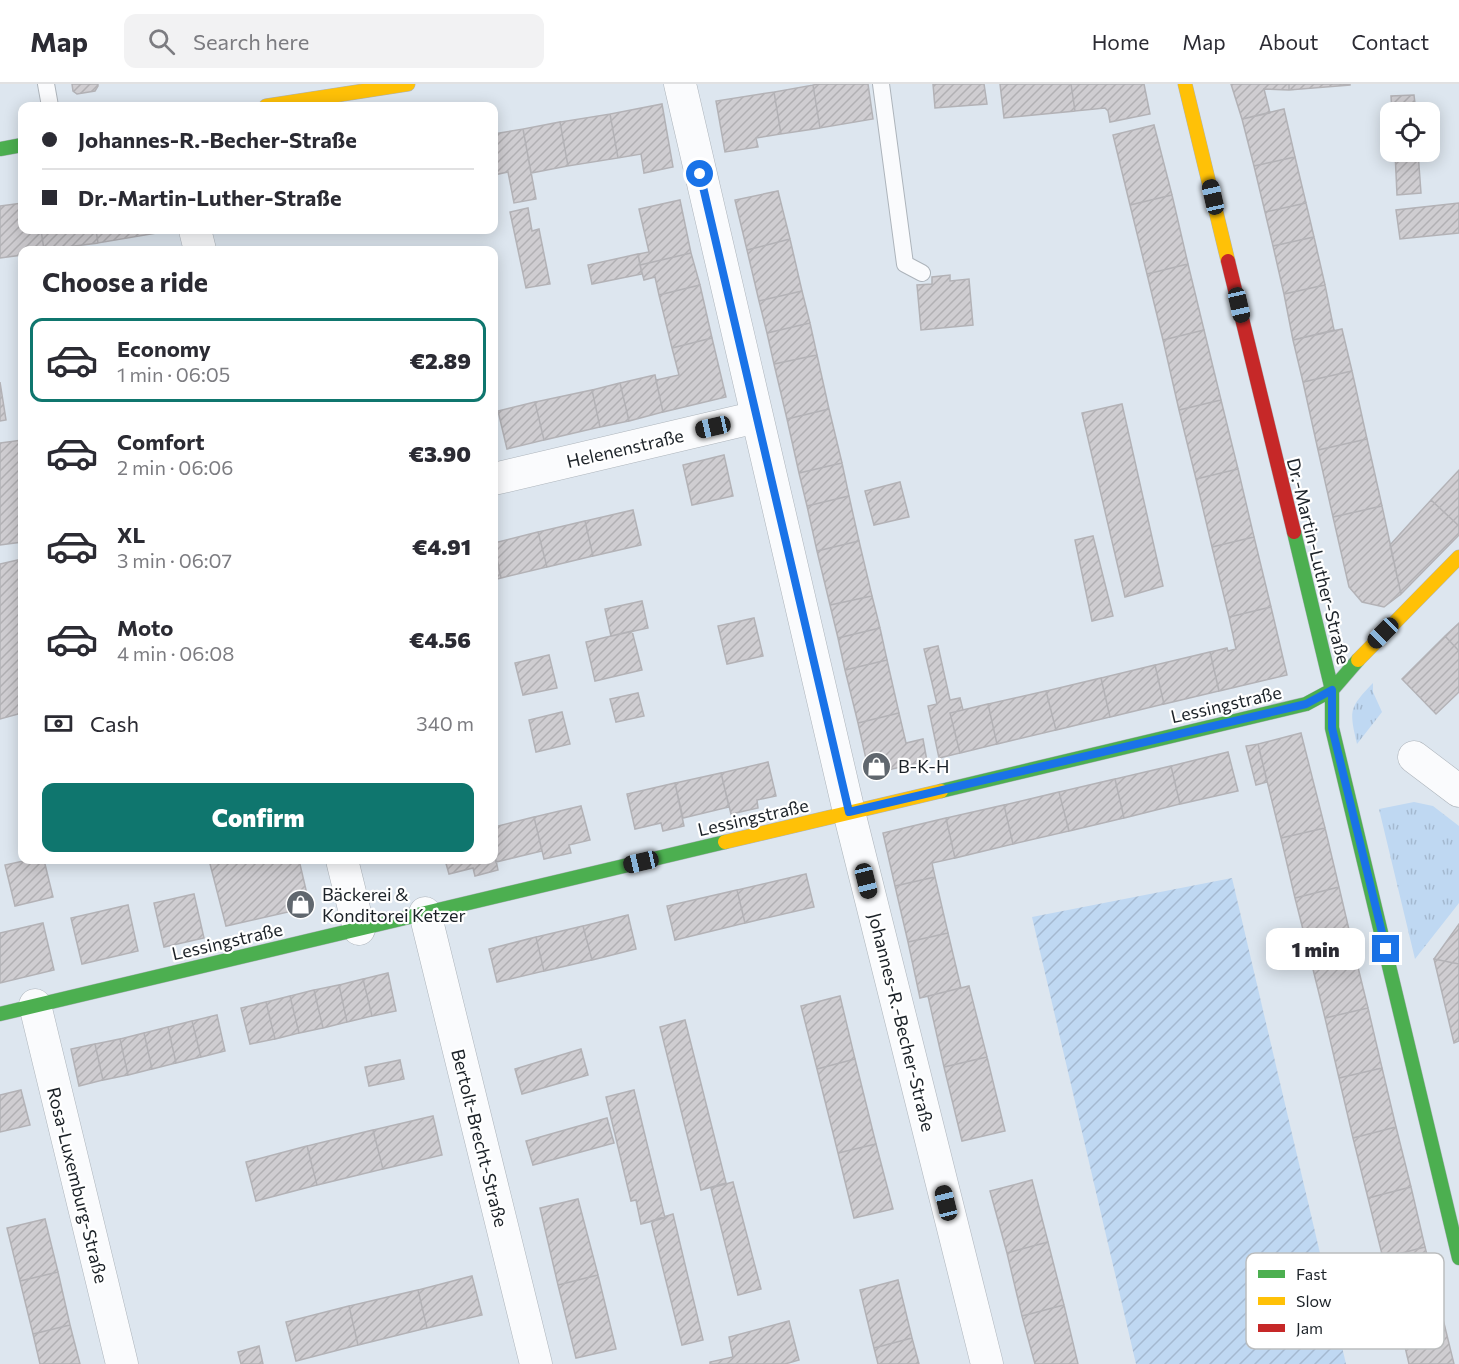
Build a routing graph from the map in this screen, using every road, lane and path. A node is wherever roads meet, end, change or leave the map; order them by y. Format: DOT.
graph roads {
  1 [pos="46,84"];
  2 [pos="408,84"];
  3 [pos="680,84"];
  4 [pos="881,84"];
  5 [pos="1185,84"];
  6 [pos="49,102"];
  7 [pos="292,102"];
  8 [pos="18,146"];
  9 [pos="0,149"];
  10 [pos="922,273"];
  11 [pos="757,417"];
  12 [pos="498,478"];
  13 [pos="1459,557"];
  14 [pos="1332,690"];
  15 [pos="1414,757"];
  16 [pos="1459,790"];
  17 [pos="849,812"];
  18 [pos="343,864"];
  19 [pos="425,913"];
  20 [pos="359,929"];
  21 [pos="35,1005"];
  22 [pos="0,1014"];
  23 [pos="1459,1258"];
  24 [pos="122,1364"];
  25 [pos="536,1364"];
  26 [pos="987,1364"];
  1 -- 6 [label="lane"];
  2 -- 7 [label="street"];
  3 -- 11 [label="street, Johannes-R.-Becher-Straße"];
  4 -- 10 [label="lane"];
  5 -- 14 [label="street, Dr.-Martin-Luther-Straße"];
  8 -- 9 [label="street"];
  11 -- 12 [label="street, Helenenstraße"];
  11 -- 17 [label="street, Johannes-R.-Becher-Straße"];
  13 -- 14 [label="street, Lessingstraße"];
  14 -- 17 [label="street, Lessingstraße"];
  14 -- 23 [label="street, Dr.-Martin-Luther-Straße"];
  15 -- 16 [label="street"];
  17 -- 19 [label="street, Lessingstraße"];
  17 -- 26 [label="street, Johannes-R.-Becher-Straße"];
  18 -- 20 [label="street"];
  19 -- 20 [label="street, Lessingstraße"];
  19 -- 25 [label="street, Bertolt-Brecht-Straße"];
  20 -- 21 [label="street, Lessingstraße"];
  21 -- 22 [label="street, Lessingstraße"];
  21 -- 24 [label="street, Rosa-Luxemburg-Straße"];
}
